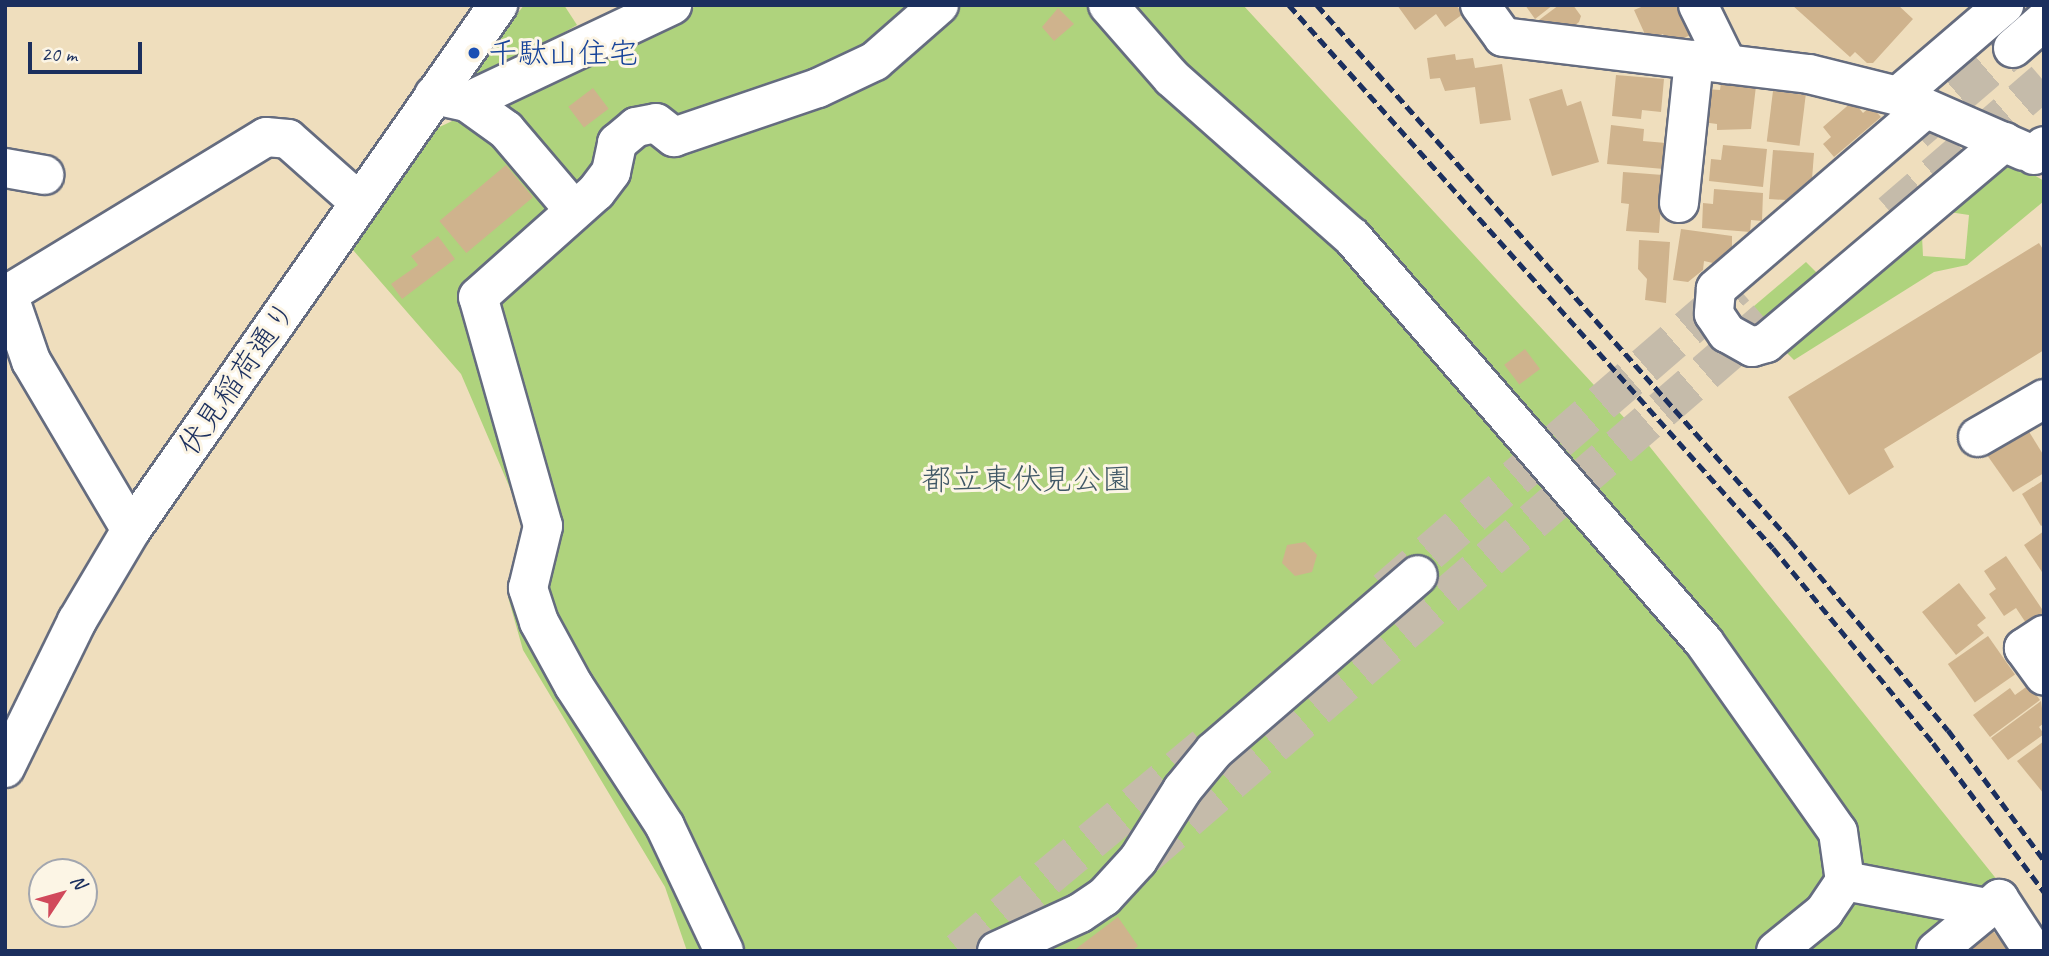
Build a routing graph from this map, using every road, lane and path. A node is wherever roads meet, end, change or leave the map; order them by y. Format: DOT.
graph roads {
  1 [pos="499,5"];
  2 [pos="672,5"];
  3 [pos="939,5"];
  4 [pos="1108,5"];
  5 [pos="1480,5"];
  6 [pos="1698,5"];
  7 [pos="2004,5"];
  8 [pos="2044,21"];
  9 [pos="2013,48"];
  10 [pos="1710,62"];
  11 [pos="451,98"];
  12 [pos="1911,103"];
  13 [pos="2031,151"];
  14 [pos="5,168"];
  15 [pos="44,175"];
  16 [pos="359,202"];
  17 [pos="1679,203"];
  18 [pos="575,211"];
  19 [pos="18,369"];
  20 [pos="2044,400"];
  21 [pos="1978,437"];
  22 [pos="131,530"];
  23 [pos="1418,575"];
  24 [pos="2044,635"];
  25 [pos="2044,676"];
  26 [pos="5,768"];
  27 [pos="1845,881"];
  28 [pos="1987,908"];
  29 [pos="724,951"];
  30 [pos="997,951"];
  31 [pos="1776,951"];
  32 [pos="1936,951"];
  33 [pos="2033,951"];
  1 -- 11 [label="street, 伏見稲荷通り"];
  2 -- 11 [label="street"];
  3 -- 18 [label="street"];
  4 -- 27 [label="street"];
  5 -- 10 [label="street"];
  6 -- 10 [label="street"];
  7 -- 12 [label="street"];
  8 -- 9 [label="street"];
  10 -- 12 [label="street"];
  10 -- 17 [label="street"];
  11 -- 16 [label="street, 伏見稲荷通り"];
  11 -- 18 [label="street"];
  12 -- 13 [label="street"];
  12 -- 13 [label="street"];
  14 -- 15 [label="street"];
  16 -- 19 [label="street"];
  16 -- 22 [label="street, 伏見稲荷通り"];
  18 -- 29 [label="street"];
  19 -- 22 [label="street"];
  20 -- 21 [label="street"];
  22 -- 26 [label="street, 伏見稲荷通り"];
  23 -- 30 [label="street"];
  24 -- 25 [label="street"];
  27 -- 28 [label="street"];
  27 -- 31 [label="street"];
  28 -- 32 [label="street"];
  28 -- 33 [label="street"];
}
